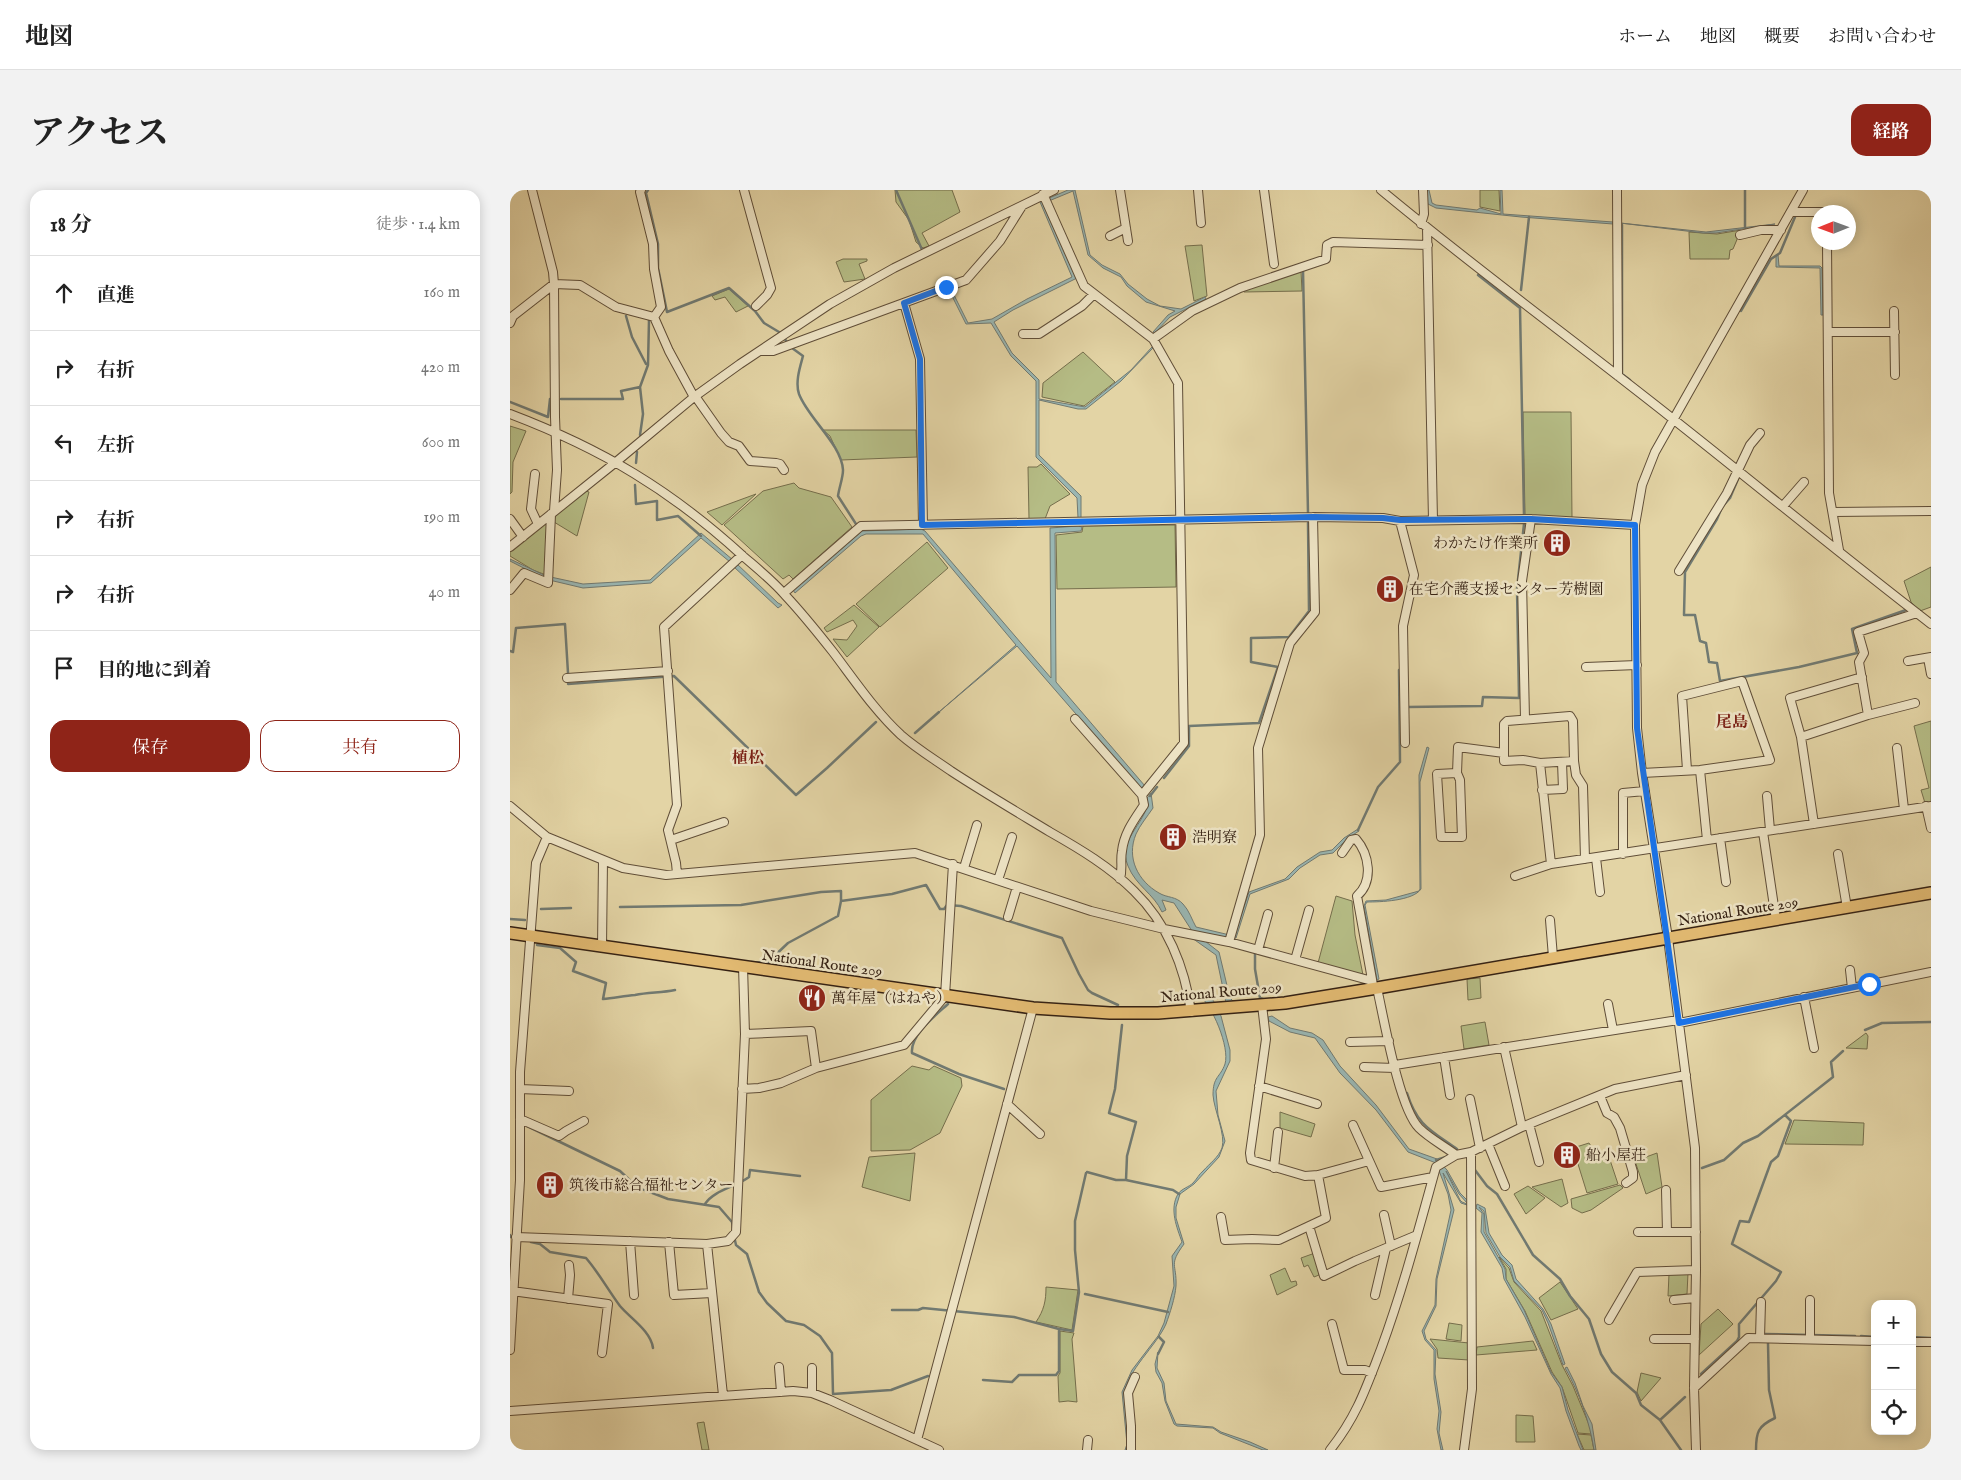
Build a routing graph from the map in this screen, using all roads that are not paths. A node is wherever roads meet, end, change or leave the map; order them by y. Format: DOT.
graph roads {
  1 [pos="532,190"];
  2 [pos="641,190"];
  3 [pos="744,190"];
  4 [pos="1054,190"];
  5 [pos="1120,190"];
  6 [pos="1198,190"];
  7 [pos="1264,190"];
  8 [pos="1381,190"];
  9 [pos="1423,190"];
  10 [pos="1617,190"];
  11 [pos="1803,190"];
  12 [pos="1040,193"];
  13 [pos="1022,206"];
  14 [pos="1791,212"];
  15 [pos="1811,212"];
  16 [pos="1201,223"];
  17 [pos="1424,226"];
  18 [pos="1126,228"];
  19 [pos="1781,230"];
  20 [pos="1740,235"];
  21 [pos="1110,236"];
  22 [pos="1128,241"];
  23 [pos="1428,245"];
  24 [pos="1827,250"];
  25 [pos="1274,264"];
  26 [pos="554,284"];
  27 [pos="1094,294"];
  28 [pos="904,303"];
  29 [pos="756,306"];
  30 [pos="1894,311"];
  31 [pos="654,317"];
  32 [pos="510,323"];
  33 [pos="1828,332"];
  34 [pos="1895,332"];
  35 [pos="1023,334"];
  36 [pos="1153,339"];
  37 [pos="758,352"];
  38 [pos="1896,375"];
  39 [pos="1618,376"];
  40 [pos="695,396"];
  41 [pos="510,414"];
  42 [pos="1674,420"];
  43 [pos="556,432"];
  44 [pos="1760,433"];
  45 [pos="616,462"];
  46 [pos="784,470"];
  47 [pos="1738,472"];
  48 [pos="535,474"];
  49 [pos="1804,482"];
  50 [pos="1783,506"];
  51 [pos="1931,511"];
  52 [pos="1833,512"];
  53 [pos="552,513"];
  54 [pos="1313,517"];
  55 [pos="510,519"];
  56 [pos="1531,519"];
  57 [pos="1400,520"];
  58 [pos="1433,520"];
  59 [pos="1180,521"];
  60 [pos="538,524"];
  61 [pos="922,525"];
  62 [pos="1635,525"];
  63 [pos="522,536"];
  64 [pos="510,547"];
  65 [pos="1839,550"];
  66 [pos="742,555"];
  67 [pos="1679,571"];
  68 [pos="510,590"];
  69 [pos="784,593"];
  70 [pos="1917,613"];
  71 [pos="1931,624"];
  72 [pos="1930,658"];
  73 [pos="1908,661"];
  74 [pos="1637,665"];
  75 [pos="1586,668"];
  76 [pos="668,671"];
  77 [pos="1931,674"];
  78 [pos="567,678"];
  79 [pos="1862,678"];
  80 [pos="1915,703"];
  81 [pos="1868,715"];
  82 [pos="1075,719"];
  83 [pos="1525,719"];
  84 [pos="1800,737"];
  85 [pos="1405,743"];
  86 [pos="1897,748"];
  87 [pos="1504,753"];
  88 [pos="1562,762"];
  89 [pos="1574,762"];
  90 [pos="1540,763"];
  91 [pos="1686,770"];
  92 [pos="1700,770"];
  93 [pos="1457,773"];
  94 [pos="1642,773"];
  95 [pos="1542,790"];
  96 [pos="1645,791"];
  97 [pos="1142,795"];
  98 [pos="1767,796"];
  99 [pos="510,806"];
  100 [pos="1929,806"];
  101 [pos="1904,809"];
  102 [pos="724,822"];
  103 [pos="978,824"];
  104 [pos="1814,824"];
  105 [pos="1931,828"];
  106 [pos="1766,831"];
  107 [pos="546,837"];
  108 [pos="1012,837"];
  109 [pos="1720,838"];
  110 [pos="671,840"];
  111 [pos="1707,840"];
  112 [pos="1655,849"];
  113 [pos="1342,853"];
  114 [pos="1623,854"];
  115 [pos="1838,854"];
  116 [pos="1596,858"];
  117 [pos="603,860"];
  118 [pos="1585,860"];
  119 [pos="953,864"];
  120 [pos="1551,864"];
  121 [pos="964,868"];
  122 [pos="677,874"];
  123 [pos="1515,876"];
  124 [pos="1120,879"];
  125 [pos="998,880"];
  126 [pos="1726,882"];
  127 [pos="1017,886"];
  128 [pos="1600,892"];
  129 [pos="1931,893"];
  130 [pos="1847,908"];
  131 [pos="1309,910"];
  132 [pos="1268,914"];
  133 [pos="1008,917"];
  134 [pos="1550,920"];
  135 [pos="1776,920"];
  136 [pos="1164,929"];
  137 [pos="510,934"];
  138 [pos="530,936"];
  139 [pos="1668,938"];
  140 [pos="1229,942"];
  141 [pos="602,947"];
  142 [pos="1258,950"];
  143 [pos="1553,957"];
  144 [pos="1295,960"];
  145 [pos="743,966"];
  146 [pos="1850,970"];
  147 [pos="1931,972"];
  148 [pos="1375,986"];
  149 [pos="1852,988"];
  150 [pos="945,996"];
  151 [pos="1804,997"];
  152 [pos="1608,1004"];
  153 [pos="1262,1005"];
  154 [pos="1033,1008"];
  155 [pos="1191,1012"];
  156 [pos="1679,1021"];
  157 [pos="1613,1030"];
  158 [pos="745,1034"];
  159 [pos="1389,1041"];
  160 [pos="1350,1042"];
  161 [pos="1504,1047"];
  162 [pos="1814,1048"];
  163 [pos="1444,1057"];
  164 [pos="1364,1067"];
  165 [pos="1395,1067"];
  166 [pos="816,1068"];
  167 [pos="520,1072"];
  168 [pos="510,1073"];
  169 [pos="1686,1075"];
  170 [pos="1259,1086"];
  171 [pos="520,1089"];
  172 [pos="742,1089"];
  173 [pos="569,1091"];
  174 [pos="1450,1095"];
  175 [pos="1600,1096"];
  176 [pos="1470,1099"];
  177 [pos="1007,1104"];
  178 [pos="1317,1104"];
  179 [pos="510,1112"];
  180 [pos="520,1115"];
  181 [pos="584,1121"];
  182 [pos="1353,1125"];
  183 [pos="1526,1126"];
  184 [pos="1278,1132"];
  185 [pos="1040,1134"];
  186 [pos="1484,1146"];
  187 [pos="1471,1152"];
  188 [pos="1456,1155"];
  189 [pos="1369,1161"];
  190 [pos="1539,1162"];
  191 [pos="1274,1168"];
  192 [pos="1318,1175"];
  193 [pos="1433,1177"];
  194 [pos="1626,1184"];
  195 [pos="1505,1186"];
  196 [pos="1666,1190"];
  197 [pos="1384,1215"];
  198 [pos="514,1216"];
  199 [pos="1221,1217"];
  200 [pos="1309,1226"];
  201 [pos="1638,1232"];
  202 [pos="1667,1232"];
  203 [pos="1696,1232"];
  204 [pos="1417,1234"];
  205 [pos="516,1237"];
  206 [pos="630,1241"];
  207 [pos="669,1242"];
  208 [pos="707,1244"];
  209 [pos="1388,1247"];
  210 [pos="569,1265"];
  211 [pos="1696,1270"];
  212 [pos="512,1286"];
  213 [pos="712,1293"];
  214 [pos="634,1295"];
  215 [pos="1375,1295"];
  216 [pos="1695,1298"];
  217 [pos="568,1299"];
  218 [pos="1674,1300"];
  219 [pos="1810,1300"];
  220 [pos="1761,1302"];
  221 [pos="1610,1320"];
  222 [pos="1332,1324"];
  223 [pos="1760,1338"];
  224 [pos="1654,1339"];
  225 [pos="1695,1339"];
  226 [pos="1810,1339"];
  227 [pos="1871,1340"];
  228 [pos="1916,1342"];
  229 [pos="1931,1342"];
  230 [pos="510,1350"];
  231 [pos="602,1353"];
  232 [pos="778,1367"];
  233 [pos="812,1368"];
  234 [pos="1372,1373"];
  235 [pos="1135,1377"];
  236 [pos="1694,1388"];
  237 [pos="780,1392"];
  238 [pos="812,1393"];
  239 [pos="723,1394"];
  240 [pos="510,1411"];
  241 [pos="917,1440"];
  242 [pos="1088,1440"];
  243 [pos="939,1450"];
  244 [pos="1087,1450"];
  245 [pos="1131,1450"];
  246 [pos="1330,1450"];
  247 [pos="1464,1450"];
  248 [pos="1696,1450"];
  1 -- 26 [label="street"];
  2 -- 31 [label="street"];
  3 -- 29 [label="street"];
  4 -- 12 [label="street"];
  5 -- 18 [label="street"];
  6 -- 16 [label="street"];
  7 -- 25 [label="street"];
  8 -- 17 [label="street"];
  9 -- 17 [label="street"];
  10 -- 39 [label="street"];
  11 -- 14 [label="street"];
  12 -- 13 [label="street"];
  12 -- 27 [label="street"];
  13 -- 28 [label="street"];
  13 -- 37 [label="street"];
  14 -- 15 [label="street"];
  14 -- 19 [label="street"];
  17 -- 23 [label="street"];
  17 -- 39 [label="street"];
  18 -- 21 [label="street"];
  18 -- 22 [label="street"];
  19 -- 20 [label="street"];
  19 -- 42 [label="street"];
  23 -- 36 [label="street"];
  23 -- 58 [label="street"];
  24 -- 33 [label="street"];
  26 -- 31 [label="street"];
  26 -- 32 [label="street"];
  26 -- 43 [label="street"];
  27 -- 35 [label="street"];
  27 -- 36 [label="street"];
  28 -- 37 [label="street"];
  28 -- 61 [label="street"];
  30 -- 34 [label="street"];
  31 -- 40 [label="street"];
  33 -- 34 [label="street"];
  33 -- 52 [label="street"];
  34 -- 38 [label="street"];
  36 -- 59 [label="street"];
  37 -- 40 [label="street"];
  39 -- 42 [label="street"];
  40 -- 45 [label="street"];
  40 -- 46 [label="street"];
  41 -- 43 [label="street"];
  42 -- 47 [label="street"];
  42 -- 62 [label="street"];
  43 -- 45 [label="street"];
  43 -- 53 [label="street"];
  44 -- 47 [label="street"];
  45 -- 53 [label="street"];
  45 -- 66 [label="street"];
  47 -- 50 [label="street"];
  47 -- 67 [label="street"];
  48 -- 60 [label="street"];
  49 -- 50 [label="street"];
  50 -- 65 [label="street"];
  51 -- 52 [label="street"];
  52 -- 65 [label="street"];
  53 -- 60 [label="street"];
  53 -- 68 [label="street"];
  54 -- 57 [label="street"];
  54 -- 59 [label="street"];
  54 -- 140 [label="street"];
  55 -- 63 [label="street"];
  56 -- 58 [label="street"];
  56 -- 62 [label="street"];
  56 -- 83 [label="street"];
  57 -- 58 [label="street"];
  57 -- 85 [label="street"];
  59 -- 61 [label="street"];
  59 -- 97 [label="street"];
  60 -- 63 [label="street"];
  61 -- 69 [label="street"];
  62 -- 74 [label="street"];
  63 -- 64 [label="street"];
  65 -- 70 [label="street"];
  66 -- 69 [label="street"];
  66 -- 76 [label="street"];
  69 -- 124 [label="street"];
  70 -- 71 [label="street"];
  70 -- 79 [label="street"];
  72 -- 73 [label="street"];
  72 -- 77 [label="street"];
  74 -- 75 [label="street"];
  74 -- 94 [label="street"];
  76 -- 78 [label="street"];
  76 -- 110 [label="street"];
  79 -- 81 [label="street"];
  79 -- 84 [label="street"];
  80 -- 81 [label="street"];
  81 -- 84 [label="street"];
  82 -- 97 [label="street"];
  83 -- 87 [label="street"];
  83 -- 89 [label="street"];
  84 -- 104 [label="street"];
  86 -- 101 [label="street"];
  87 -- 90 [label="street"];
  87 -- 93 [label="street"];
  88 -- 89 [label="street"];
  88 -- 90 [label="street"];
  88 -- 95 [label="street"];
  89 -- 118 [label="street"];
  90 -- 95 [label="street"];
  91 -- 92 [label="street"];
  91 -- 92 [label="street"];
  91 -- 94 [label="street"];
  92 -- 111 [label="street"];
  93 -- 93 [label="street"];
  94 -- 96 [label="street"];
  95 -- 120 [label="street"];
  96 -- 112 [label="street"];
  96 -- 114 [label="street"];
  97 -- 124 [label="street"];
  98 -- 106 [label="street"];
  99 -- 107 [label="street"];
  100 -- 101 [label="street"];
  100 -- 105 [label="street"];
  101 -- 104 [label="street"];
  102 -- 110 [label="street"];
  103 -- 121 [label="street"];
  104 -- 106 [label="street"];
  106 -- 109 [label="street"];
  106 -- 135 [label="street"];
  107 -- 117 [label="street"];
  107 -- 138 [label="street"];
  108 -- 125 [label="street"];
  109 -- 111 [label="street"];
  109 -- 126 [label="street"];
  110 -- 122 [label="street"];
  111 -- 112 [label="street"];
  112 -- 114 [label="street"];
  112 -- 139 [label="street"];
  113 -- 148 [label="street"];
  114 -- 116 [label="street"];
  115 -- 130 [label="street"];
  116 -- 118 [label="street"];
  116 -- 128 [label="street"];
  117 -- 122 [label="street"];
  117 -- 141 [label="street"];
  118 -- 120 [label="street"];
  119 -- 121 [label="street"];
  119 -- 122 [label="street"];
  119 -- 150 [label="street"];
  120 -- 123 [label="street"];
  121 -- 125 [label="street"];
  124 -- 136 [label="street"];
  125 -- 127 [label="street"];
  127 -- 133 [label="street"];
  127 -- 136 [label="street"];
  129 -- 130 [label="highway, National Route 209"];
  130 -- 135 [label="highway, National Route 209"];
  131 -- 144 [label="street"];
  132 -- 142 [label="street"];
  134 -- 143 [label="street"];
  135 -- 139 [label="highway, National Route 209"];
  136 -- 140 [label="street"];
  136 -- 155 [label="street"];
  137 -- 138 [label="highway, National Route 209"];
  138 -- 141 [label="highway, National Route 209"];
  138 -- 167 [label="street"];
  139 -- 143 [label="highway, National Route 209"];
  139 -- 156 [label="street"];
  140 -- 142 [label="street"];
  141 -- 145 [label="highway, National Route 209"];
  142 -- 144 [label="street"];
  143 -- 148 [label="highway, National Route 209"];
  144 -- 148 [label="street"];
  145 -- 150 [label="highway, National Route 209"];
  145 -- 158 [label="street"];
  146 -- 149 [label="street"];
  147 -- 149 [label="street"];
  148 -- 153 [label="highway, National Route 209"];
  148 -- 159 [label="street"];
  149 -- 151 [label="street"];
  150 -- 154 [label="highway, National Route 209"];
  150 -- 166 [label="street"];
  151 -- 156 [label="street"];
  151 -- 162 [label="street"];
  152 -- 157 [label="street"];
  153 -- 155 [label="highway, National Route 209"];
  153 -- 170 [label="street"];
  154 -- 155 [label="highway, National Route 209"];
  154 -- 177 [label="street"];
  156 -- 157 [label="street"];
  156 -- 169 [label="street"];
  157 -- 161 [label="street"];
  158 -- 166 [label="street"];
  158 -- 172 [label="street"];
  159 -- 160 [label="street"];
  159 -- 165 [label="street"];
  161 -- 163 [label="street"];
  161 -- 183 [label="street"];
  163 -- 165 [label="street"];
  163 -- 174 [label="street"];
  164 -- 165 [label="street"];
  165 -- 188 [label="street"];
  166 -- 172 [label="street"];
  167 -- 168 [label="street"];
  167 -- 171 [label="street"];
  169 -- 175 [label="street"];
  169 -- 203 [label="street"];
  170 -- 178 [label="street"];
  170 -- 191 [label="street"];
  171 -- 173 [label="street"];
  171 -- 180 [label="street"];
  172 -- 208 [label="street"];
  175 -- 183 [label="street"];
  175 -- 194 [label="street"];
  176 -- 186 [label="street"];
  177 -- 185 [label="street"];
  177 -- 241 [label="street"];
  179 -- 180 [label="street"];
  180 -- 181 [label="street"];
  180 -- 198 [label="street"];
  182 -- 189 [label="street"];
  183 -- 186 [label="street"];
  183 -- 190 [label="street"];
  184 -- 191 [label="street"];
  186 -- 187 [label="street"];
  186 -- 195 [label="street"];
  187 -- 188 [label="street"];
  187 -- 247 [label="street"];
  188 -- 193 [label="street"];
  189 -- 192 [label="street"];
  189 -- 193 [label="street"];
  191 -- 192 [label="street"];
  192 -- 200 [label="street"];
  193 -- 204 [label="street"];
  196 -- 202 [label="street"];
  197 -- 209 [label="street"];
  198 -- 205 [label="street"];
  199 -- 200 [label="street"];
  200 -- 209 [label="street"];
  201 -- 202 [label="street"];
  202 -- 203 [label="street"];
  203 -- 211 [label="street"];
  204 -- 209 [label="street"];
  204 -- 234 [label="street"];
  205 -- 206 [label="street"];
  205 -- 212 [label="street"];
  206 -- 207 [label="street"];
  206 -- 214 [label="street"];
  207 -- 208 [label="street"];
  207 -- 213 [label="street"];
  208 -- 213 [label="street"];
  209 -- 215 [label="street"];
  210 -- 217 [label="street"];
  211 -- 216 [label="street"];
  211 -- 221 [label="street"];
  212 -- 217 [label="street"];
  212 -- 230 [label="street"];
  213 -- 239 [label="street"];
  216 -- 218 [label="street"];
  216 -- 225 [label="street"];
  217 -- 231 [label="street"];
  219 -- 226 [label="street"];
  220 -- 223 [label="street"];
  222 -- 234 [label="street"];
  223 -- 226 [label="street"];
  223 -- 236 [label="street"];
  224 -- 225 [label="street"];
  225 -- 236 [label="street"];
  226 -- 227 [label="street"];
  228 -- 229 [label="street"];
  232 -- 237 [label="street"];
  233 -- 238 [label="street"];
  234 -- 246 [label="street"];
  235 -- 245 [label="street"];
  236 -- 248 [label="street"];
  237 -- 238 [label="street"];
  237 -- 239 [label="street"];
  238 -- 241 [label="street"];
  239 -- 240 [label="street"];
  241 -- 243 [label="street"];
  242 -- 244 [label="street"];
}
